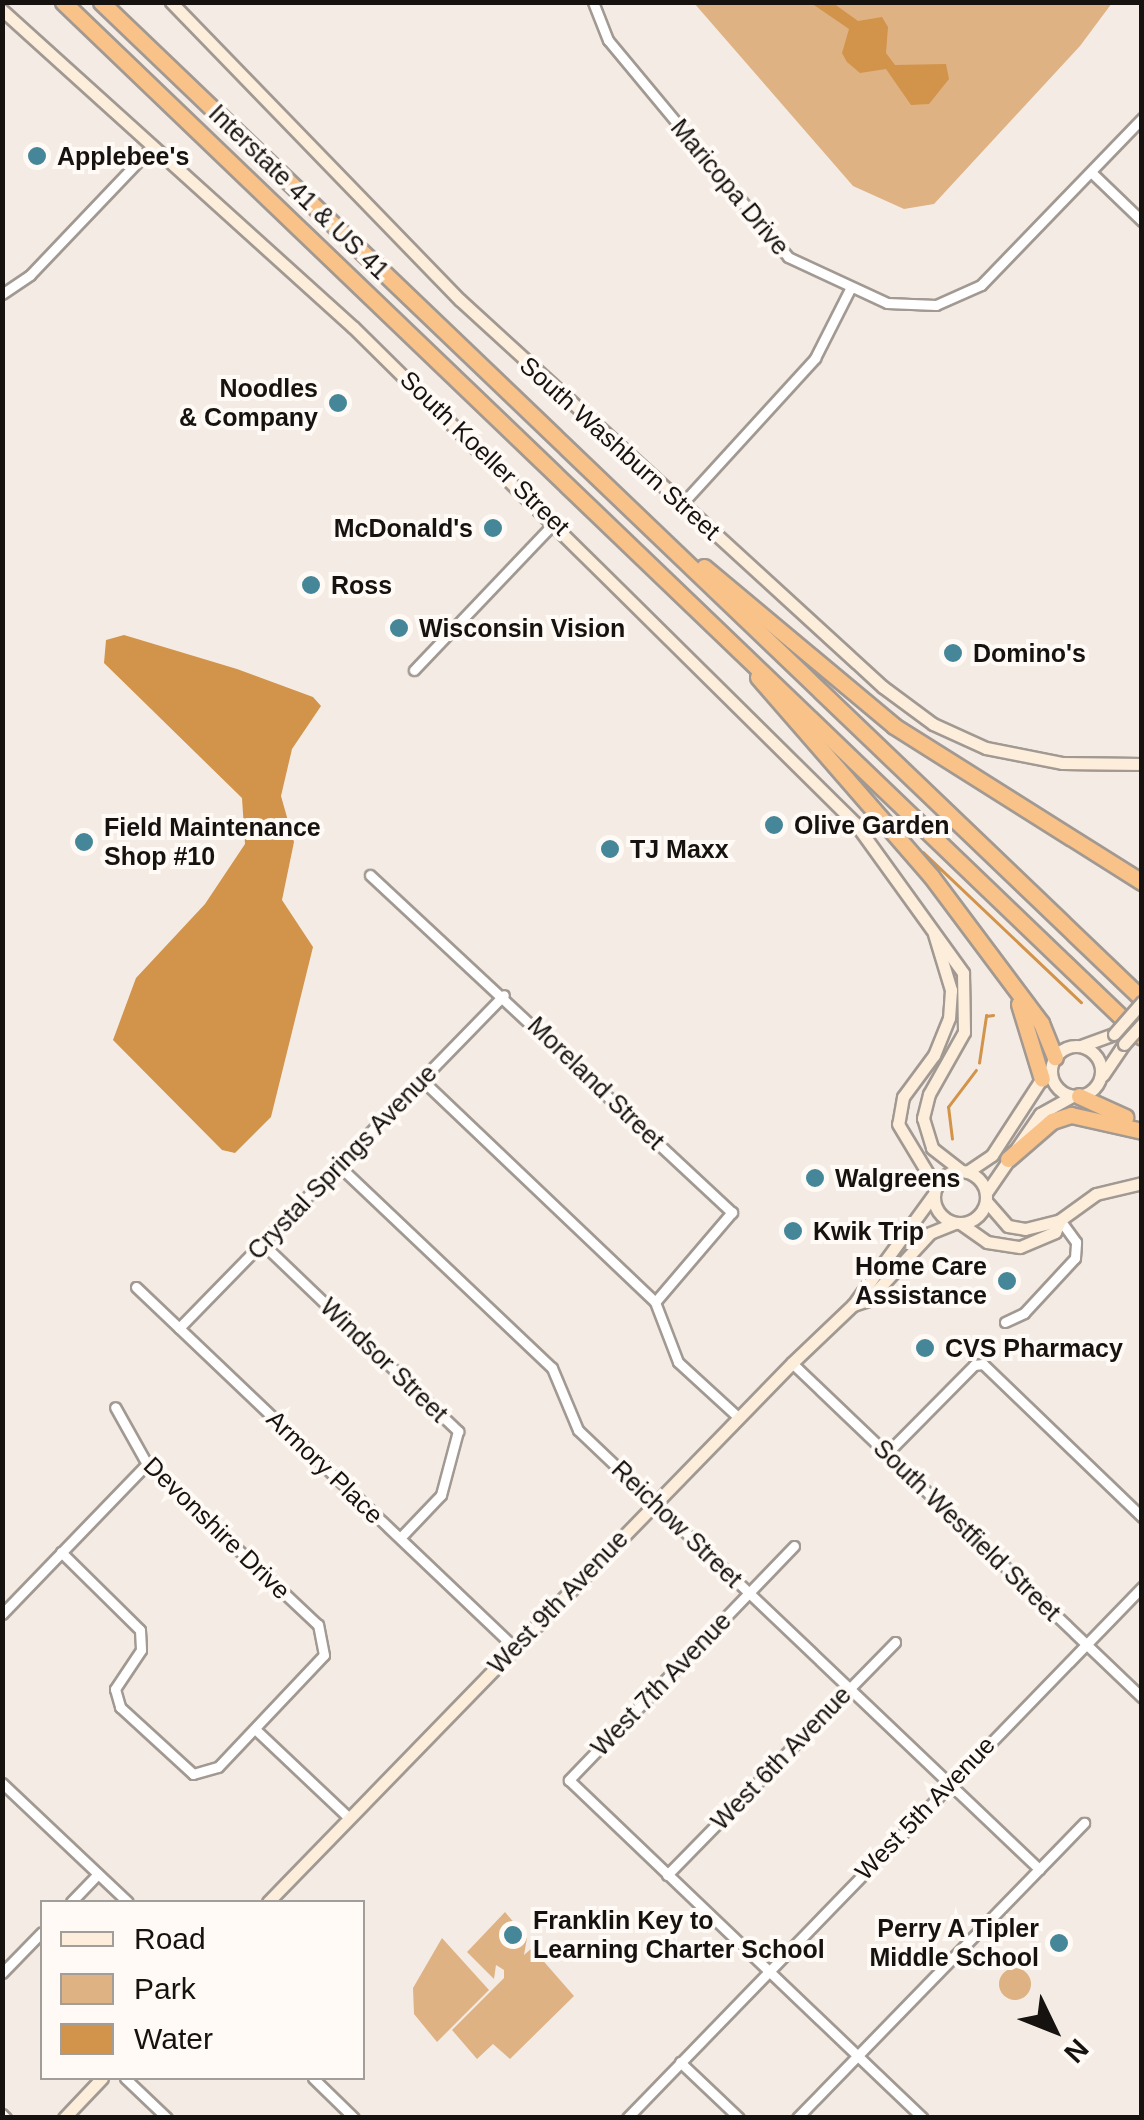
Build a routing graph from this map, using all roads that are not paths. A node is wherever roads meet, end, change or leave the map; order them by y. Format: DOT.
graph roads {
  1 [pos="63,2"];
  2 [pos="101,2"];
  3 [pos="170,2"];
  4 [pos="593,2"];
  5 [pos="2,10"];
  6 [pos="1142,118"];
  7 [pos="153,146"];
  8 [pos="1091,172"];
  9 [pos="1142,220"];
  10 [pos="850,288"];
  11 [pos="2,294"];
  12 [pos="681,505"];
  13 [pos="556,521"];
  14 [pos="657,536"];
  15 [pos="753,664"];
  16 [pos="414,670"];
  17 [pos="1142,764"];
  18 [pos="370,876"];
  19 [pos="1142,882"];
  20 [pos="933,930"];
  21 [pos="1012,986"];
  22 [pos="504,995"];
  23 [pos="1142,1001"];
  24 [pos="1142,1024"];
  25 [pos="1142,1037"];
  26 [pos="1081,1046"];
  27 [pos="1050,1067"];
  28 [pos="1100,1078"];
  29 [pos="422,1080"];
  30 [pos="1075,1096"];
  31 [pos="1142,1127"];
  32 [pos="1008,1159"];
  33 [pos="338,1165"];
  34 [pos="964,1172"];
  35 [pos="1142,1183"];
  36 [pos="936,1190"];
  37 [pos="986,1197"];
  38 [pos="1060,1220"];
  39 [pos="957,1223"];
  40 [pos="262,1244"];
  41 [pos="136,1288"];
  42 [pos="655,1302"];
  43 [pos="853,1305"];
  44 [pos="1005,1322"];
  45 [pos="179,1328"];
  46 [pos="792,1363"];
  47 [pos="116,1407"];
  48 [pos="738,1417"];
  49 [pos="887,1453"];
  50 [pos="146,1464"];
  51 [pos="655,1503"];
  52 [pos="1142,1516"];
  53 [pos="400,1538"];
  54 [pos="794,1546"];
  55 [pos="61,1552"];
  56 [pos="1142,1587"];
  57 [pos="749,1592"];
  58 [pos="2,1614"];
  59 [pos="895,1642"];
  60 [pos="1086,1643"];
  61 [pos="514,1646"];
  62 [pos="849,1689"];
  63 [pos="1142,1698"];
  64 [pos="255,1729"];
  65 [pos="2,1783"];
  66 [pos="949,1784"];
  67 [pos="349,1818"];
  68 [pos="1084,1823"];
  69 [pos="1039,1868"];
  70 [pos="98,1874"];
  71 [pos="666,1875"];
  72 [pos="73,1900"];
  73 [pos="126,1900"];
  74 [pos="270,1900"];
  75 [pos="40,1934"];
  76 [pos="768,1972"];
  77 [pos="2,1973"];
  78 [pos="857,2055"];
  79 [pos="680,2062"];
  80 [pos="100,2080"];
  81 [pos="127,2080"];
  82 [pos="314,2080"];
  83 [pos="68,2116"];
  84 [pos="167,2118"];
  85 [pos="354,2118"];
  86 [pos="627,2118"];
  87 [pos="738,2118"];
  88 [pos="796,2118"];
  89 [pos="923,2118"];
  1 -- 15 [label="highway"];
  2 -- 14 [label="highway, Interstate 41 & US 41"];
  3 -- 12 [label="street, South Washburn Street"];
  4 -- 10 [label="street, Maricopa Drive"];
  5 -- 7 [label="street, South Koeller Street"];
  6 -- 8 [label="street, Maricopa Drive"];
  7 -- 11 [label="street"];
  7 -- 13 [label="street, South Koeller Street"];
  8 -- 9 [label="street"];
  8 -- 10 [label="street, Maricopa Drive"];
  10 -- 12 [label="street"];
  12 -- 17 [label="street, South Washburn Street"];
  13 -- 16 [label="street"];
  13 -- 20 [label="street, South Koeller Street"];
  14 -- 19 [label="highway"];
  14 -- 23 [label="highway"];
  15 -- 21 [label="highway"];
  15 -- 25 [label="highway"];
  18 -- 22 [label="street, Moreland Street"];
  20 -- 34 [label="street, South Koeller Street"];
  20 -- 36 [label="street, South Koeller Street"];
  21 -- 27 [label="highway"];
  21 -- 27 [label="highway"];
  22 -- 29 [label="street, Crystal Springs Avenue"];
  22 -- 42 [label="street, Moreland Street"];
  23 -- 26 [label="street, bridge"];
  24 -- 28 [label="street, bridge"];
  26 -- 27 [label="street"];
  26 -- 28 [label="street"];
  27 -- 30 [label="street"];
  27 -- 34 [label="street"];
  28 -- 30 [label="street"];
  29 -- 33 [label="street, Crystal Springs Avenue"];
  29 -- 42 [label="street"];
  30 -- 31 [label="highway"];
  30 -- 32 [label="street"];
  31 -- 32 [label="highway"];
  32 -- 37 [label="street"];
  33 -- 40 [label="street, Crystal Springs Avenue"];
  33 -- 51 [label="street, Reichow Street"];
  34 -- 36 [label="street"];
  34 -- 37 [label="street"];
  35 -- 38 [label="street"];
  36 -- 39 [label="street"];
  36 -- 43 [label="street, West 9th Avenue"];
  37 -- 38 [label="street"];
  37 -- 39 [label="street"];
  38 -- 39 [label="street"];
  38 -- 44 [label="street"];
  39 -- 43 [label="street, West 9th Avenue"];
  40 -- 45 [label="street, Crystal Springs Avenue"];
  40 -- 53 [label="street, Windsor Street"];
  41 -- 45 [label="street, Armory Place"];
  42 -- 48 [label="street"];
  43 -- 46 [label="street, West 9th Avenue"];
  45 -- 53 [label="street, Armory Place"];
  46 -- 48 [label="street, West 9th Avenue"];
  46 -- 49 [label="street, South Westfield Street"];
  47 -- 50 [label="street, Devonshire Drive"];
  48 -- 51 [label="street, West 9th Avenue"];
  49 -- 52 [label="street"];
  49 -- 60 [label="street, South Westfield Street"];
  50 -- 55 [label="street"];
  50 -- 64 [label="street, Devonshire Drive"];
  51 -- 57 [label="street, Reichow Street"];
  51 -- 61 [label="street, West 9th Avenue"];
  53 -- 61 [label="street, Armory Place"];
  54 -- 57 [label="street, West 7th Avenue"];
  55 -- 58 [label="street"];
  55 -- 64 [label="street"];
  56 -- 60 [label="street, West 5th Avenue"];
  57 -- 62 [label="street, Reichow Street"];
  57 -- 71 [label="street, West 7th Avenue"];
  59 -- 62 [label="street, West 6th Avenue"];
  60 -- 63 [label="street, South Westfield Street"];
  60 -- 66 [label="street, West 5th Avenue"];
  61 -- 67 [label="street, West 9th Avenue"];
  62 -- 66 [label="street, Reichow Street"];
  62 -- 71 [label="street, West 6th Avenue"];
  64 -- 67 [label="street"];
  65 -- 70 [label="street"];
  66 -- 69 [label="street, Reichow Street"];
  66 -- 76 [label="street, West 5th Avenue"];
  67 -- 74 [label="street, West 9th Avenue"];
  68 -- 69 [label="street"];
  69 -- 78 [label="street"];
  70 -- 72 [label="street"];
  70 -- 73 [label="street"];
  71 -- 76 [label="street"];
  75 -- 77 [label="street"];
  76 -- 78 [label="street"];
  76 -- 79 [label="street, West 5th Avenue"];
  78 -- 88 [label="street"];
  78 -- 89 [label="street"];
  79 -- 86 [label="street, West 5th Avenue"];
  79 -- 87 [label="street"];
  80 -- 83 [label="street"];
  81 -- 84 [label="street"];
  82 -- 85 [label="street"];
}
